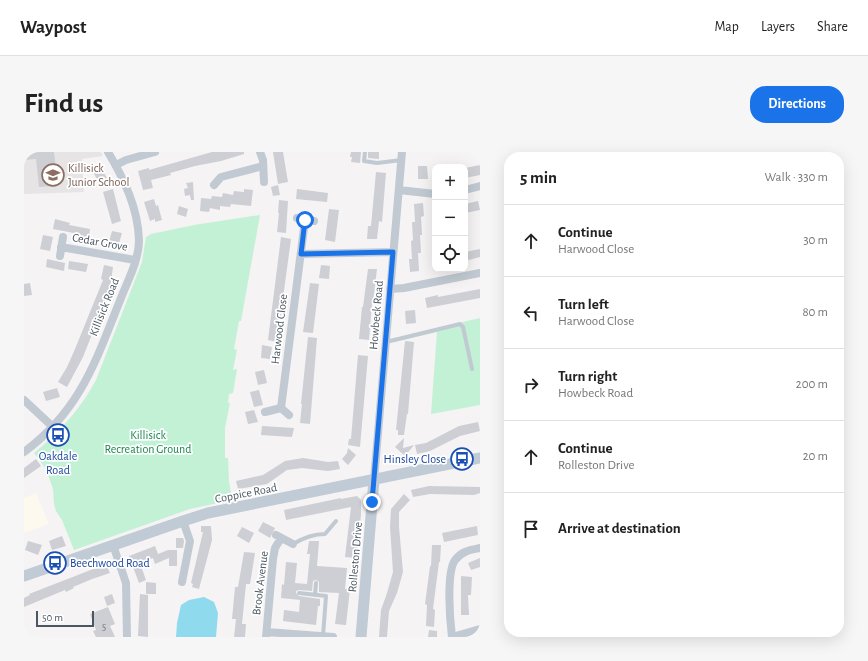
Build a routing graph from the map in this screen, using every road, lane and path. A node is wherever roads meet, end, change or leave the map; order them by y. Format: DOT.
graph roads {
  1 [pos="108,152"];
  2 [pos="155,152"];
  3 [pos="260,152"];
  4 [pos="365,152"];
  5 [pos="402,156"];
  6 [pos="116,165"];
  7 [pos="263,166"];
  8 [pos="264,182"];
  9 [pos="214,185"];
  10 [pos="480,186"];
  11 [pos="468,189"];
  12 [pos="399,190"];
  13 [pos="432,194"];
  14 [pos="314,221"];
  15 [pos="63,237"];
  16 [pos="393,252"];
  17 [pos="301,254"];
  18 [pos="135,260"];
  19 [pos="480,273"];
  20 [pos="390,289"];
  21 [pos="386,342"];
  22 [pos="472,369"];
  23 [pos="24,400"];
  24 [pos="281,408"];
  25 [pos="265,412"];
  26 [pos="289,415"];
  27 [pos="53,427"];
  28 [pos="24,452"];
  29 [pos="480,458"];
  30 [pos="374,480"];
  31 [pos="184,521"];
  32 [pos="336,521"];
  33 [pos="293,544"];
  34 [pos="113,545"];
  35 [pos="480,548"];
  36 [pos="24,576"];
  37 [pos="182,582"];
  38 [pos="316,583"];
  39 [pos="299,593"];
  40 [pos="315,595"];
  41 [pos="480,629"];
  42 [pos="266,635"];
  43 [pos="318,636"];
  44 [pos="127,637"];
  45 [pos="333,637"];
  46 [pos="361,637"];
  47 [pos="452,637"];
  1 -- 6 [label="street, Killisick Road"];
  2 -- 6 [label="street"];
  3 -- 7 [label="street"];
  4 -- 5 [label="lane"];
  5 -- 12 [label="street, Howbeck Road"];
  6 -- 18 [label="street, Killisick Road"];
  7 -- 8 [label="street"];
  7 -- 9 [label="street"];
  10 -- 11 [label="street"];
  12 -- 13 [label="street"];
  12 -- 16 [label="street, Howbeck Road"];
  14 -- 17 [label="street, Harwood Close"];
  15 -- 18 [label="street, Cedar Grove"];
  16 -- 17 [label="street"];
  16 -- 20 [label="street, Howbeck Road"];
  17 -- 24 [label="street, Harwood Close"];
  18 -- 27 [label="street, Killisick Road"];
  19 -- 20 [label="street"];
  20 -- 21 [label="street, Howbeck Road"];
  21 -- 22 [label="lane"];
  21 -- 30 [label="street, Howbeck Road"];
  23 -- 27 [label="street"];
  24 -- 25 [label="street"];
  24 -- 26 [label="street"];
  27 -- 28 [label="street, Killisick Road"];
  29 -- 30 [label="street, Coppice Road"];
  30 -- 31 [label="street, Coppice Road"];
  30 -- 46 [label="street, Rolleston Drive"];
  31 -- 34 [label="street, Coppice Road"];
  31 -- 37 [label="street"];
  32 -- 33 [label="lane"];
  33 -- 42 [label="street, Brook Avenue"];
  34 -- 36 [label="street, Coppice Road"];
  34 -- 44 [label="street"];
  35 -- 47 [label="street"];
  38 -- 40 [label="lane"];
  39 -- 40 [label="lane"];
  40 -- 43 [label="lane"];
  41 -- 47 [label="street"];
  42 -- 43 [label="street, Brook Avenue"];
  43 -- 45 [label="street, Brook Avenue"];
}
